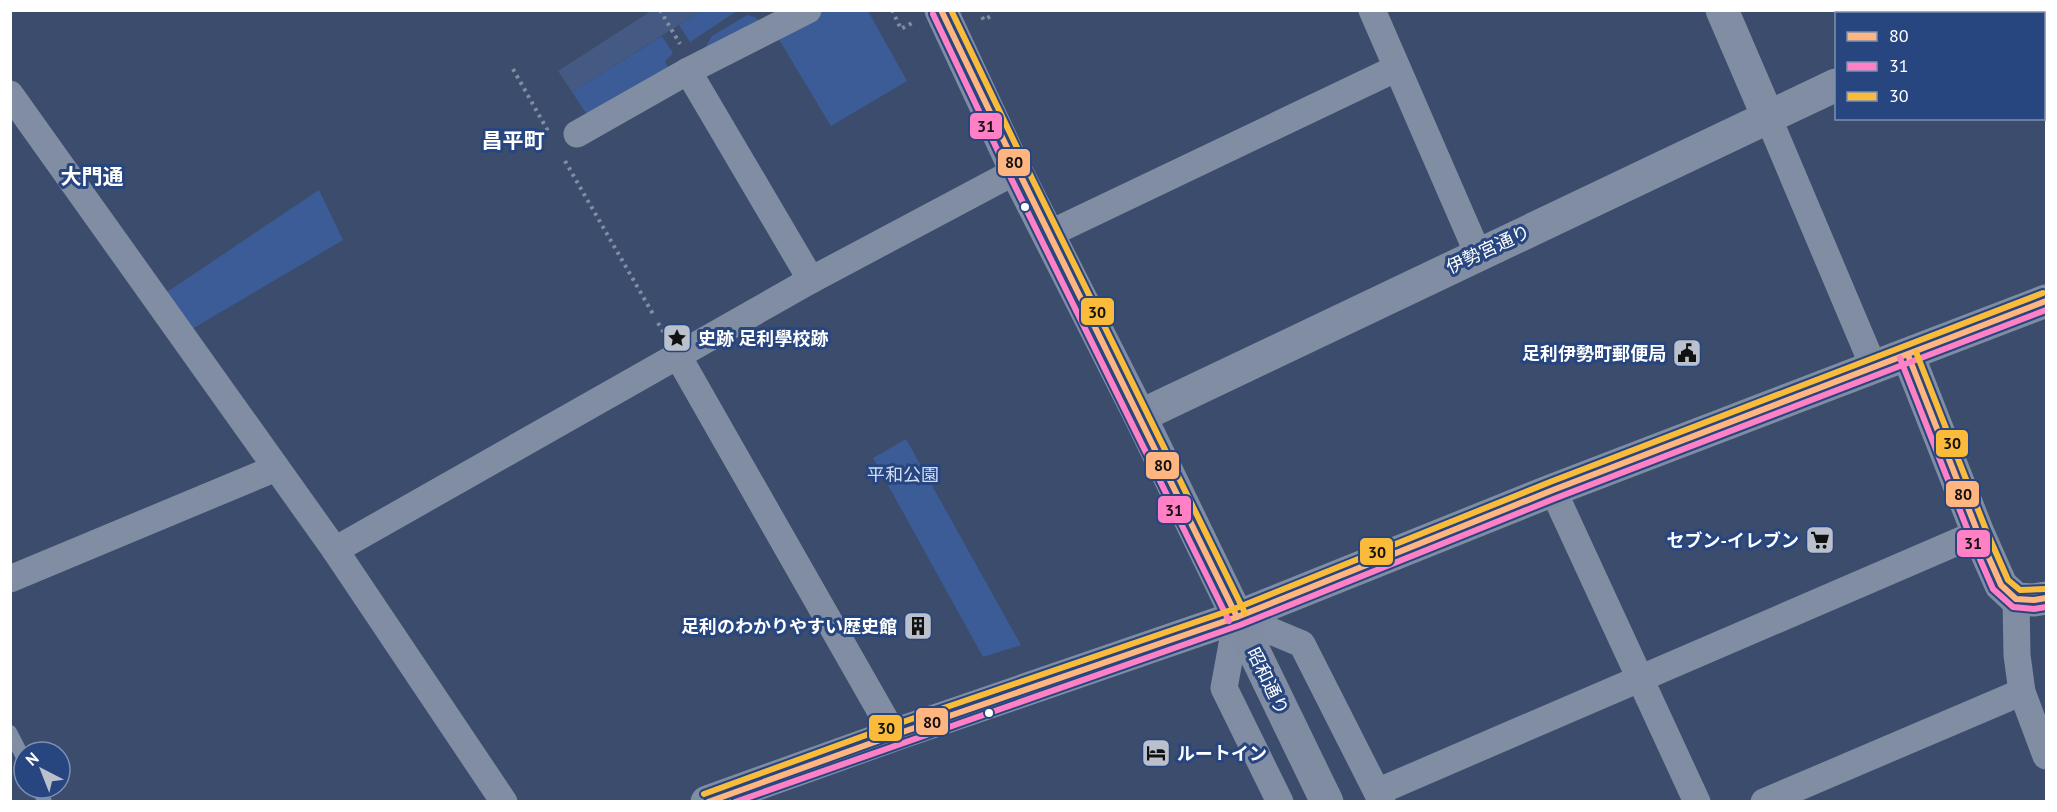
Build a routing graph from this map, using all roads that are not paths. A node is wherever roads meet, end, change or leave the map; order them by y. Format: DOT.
graph roads {
  1 [pos="808,10"];
  2 [pos="941,10"];
  3 [pos="1372,10"];
  4 [pos="1722,10"];
  5 [pos="1397,68"];
  6 [pos="688,71"];
  7 [pos="1835,85"];
  8 [pos="10,94"];
  9 [pos="1768,117"];
  10 [pos="564,142"];
  11 [pos="1016,171"];
  12 [pos="1049,234"];
  13 [pos="1478,254"];
  14 [pos="811,280"];
  15 [pos="2046,301"];
  16 [pos="1908,355"];
  17 [pos="678,356"];
  18 [pos="1874,368"];
  19 [pos="1140,416"];
  20 [pos="276,468"];
  21 [pos="1553,490"];
  22 [pos="1978,533"];
  23 [pos="334,550"];
  24 [pos="10,579"];
  25 [pos="2031,598"];
  26 [pos="1237,617"];
  27 [pos="1641,678"];
  28 [pos="2022,692"];
  29 [pos="894,735"];
  30 [pos="2046,756"];
  31 [pos="1379,796"];
  32 [pos="504,801"];
  33 [pos="707,801"];
  34 [pos="1280,801"];
  35 [pos="1327,801"];
  36 [pos="1697,801"];
  37 [pos="1764,801"];
  1 -- 6 [label="street"];
  2 -- 11 [label="highway, 昭和通り"];
  3 -- 5 [label="street"];
  4 -- 9 [label="street"];
  5 -- 12 [label="street"];
  5 -- 13 [label="street"];
  6 -- 10 [label="street"];
  6 -- 14 [label="street"];
  7 -- 9 [label="street, 伊勢宮通り"];
  8 -- 20 [label="street"];
  9 -- 13 [label="street, 伊勢宮通り"];
  9 -- 18 [label="street"];
  11 -- 12 [label="highway, 昭和通り"];
  11 -- 14 [label="street"];
  12 -- 19 [label="highway, 昭和通り"];
  13 -- 19 [label="street, 伊勢宮通り"];
  14 -- 17 [label="street"];
  15 -- 16 [label="main road"];
  16 -- 18 [label="main road"];
  16 -- 22 [label="street"];
  17 -- 23 [label="street"];
  17 -- 29 [label="street"];
  18 -- 21 [label="main road"];
  19 -- 26 [label="highway, 昭和通り"];
  20 -- 23 [label="street"];
  20 -- 24 [label="street"];
  21 -- 26 [label="main road"];
  21 -- 27 [label="street"];
  22 -- 25 [label="street"];
  22 -- 27 [label="street"];
  23 -- 32 [label="street"];
  25 -- 28 [label="street"];
  26 -- 29 [label="main road"];
  26 -- 31 [label="street"];
  26 -- 34 [label="street"];
  26 -- 35 [label="highway, 昭和通り"];
  27 -- 31 [label="street"];
  27 -- 36 [label="street"];
  28 -- 30 [label="street"];
  28 -- 37 [label="street"];
  29 -- 33 [label="main road"];
}
